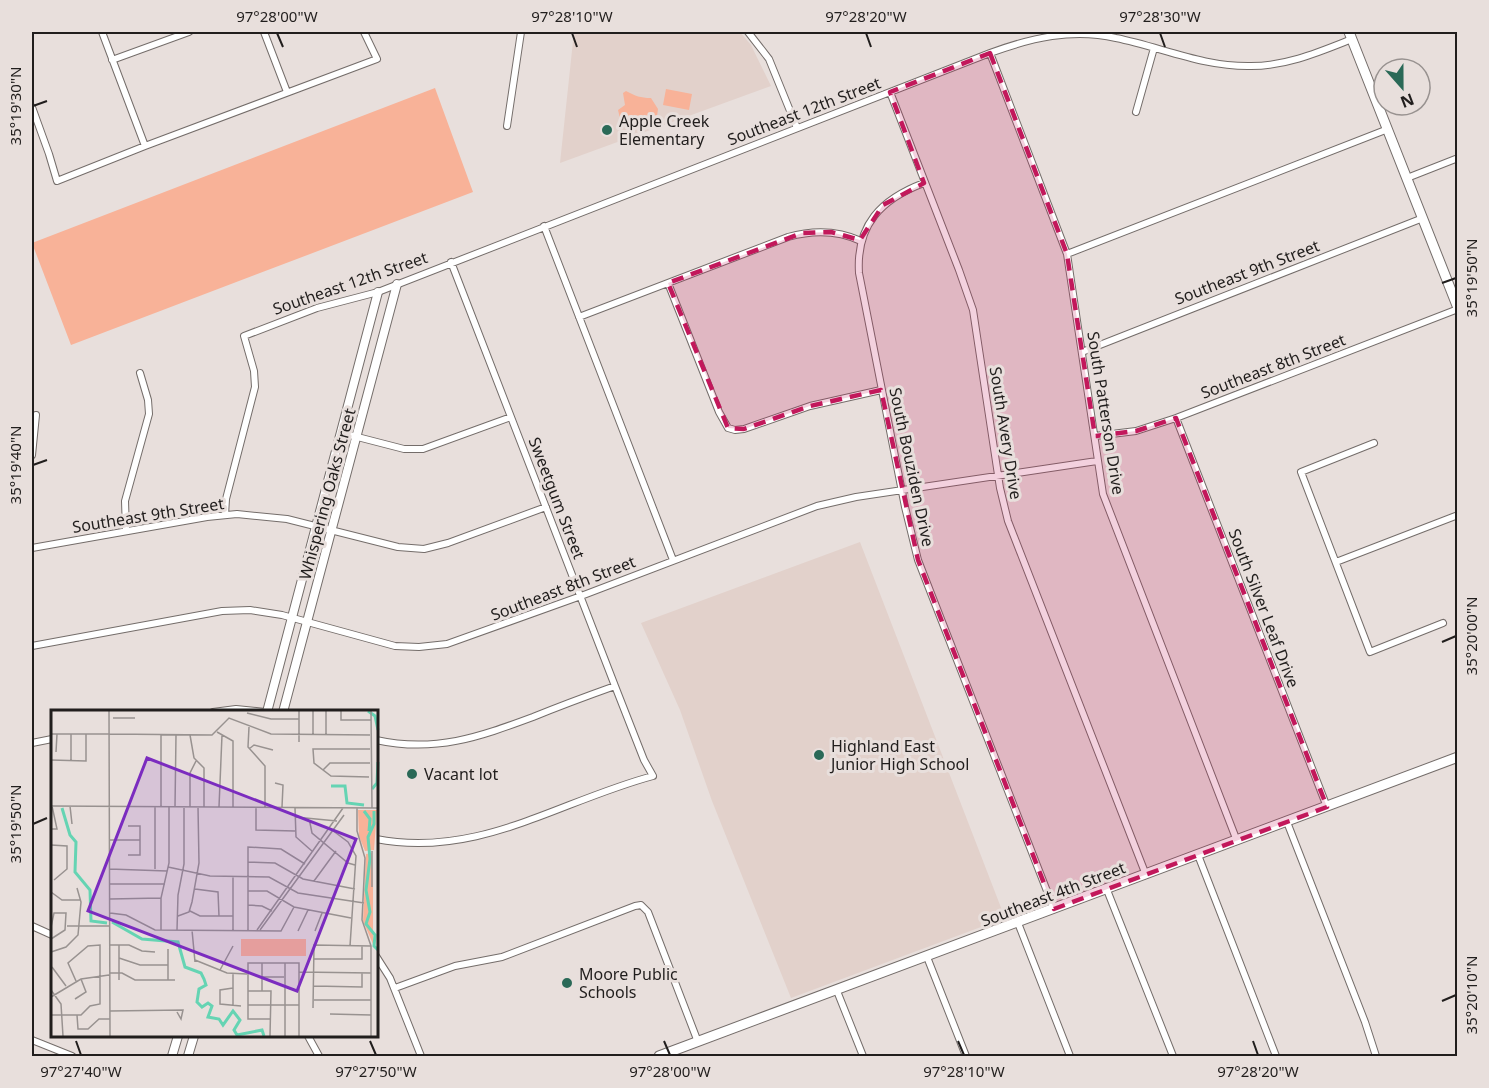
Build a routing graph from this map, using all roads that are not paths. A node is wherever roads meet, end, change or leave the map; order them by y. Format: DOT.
graph roads {
  1 [pos="102,32"];
  2 [pos="189,32"];
  3 [pos="264,32"];
  4 [pos="364,32"];
  5 [pos="520,32"];
  6 [pos="748,32"];
  7 [pos="1351,35"];
  8 [pos="1154,48"];
  9 [pos="990,53"];
  10 [pos="112,60"];
  11 [pos="287,92"];
  12 [pos="890,92"];
  13 [pos="32,107"];
  14 [pos="1136,112"];
  15 [pos="34,122"];
  16 [pos="507,126"];
  17 [pos="797,128"];
  18 [pos="1388,129"];
  19 [pos="145,146"];
  20 [pos="1458,158"];
  21 [pos="1407,178"];
  22 [pos="924,183"];
  23 [pos="1423,218"];
  24 [pos="544,226"];
  25 [pos="861,242"];
  26 [pos="1067,254"];
  27 [pos="451,262"];
  28 [pos="668,283"];
  29 [pos="397,284"];
  30 [pos="378,292"];
  31 [pos="1458,309"];
  32 [pos="579,317"];
  33 [pos="1082,352"];
  34 [pos="140,373"];
  35 [pos="881,390"];
  36 [pos="36,415"];
  37 [pos="511,417"];
  38 [pos="1176,418"];
  39 [pos="342,433"];
  40 [pos="1095,436"];
  41 [pos="357,437"];
  42 [pos="1374,443"];
  43 [pos="32,455"];
  44 [pos="1097,461"];
  45 [pos="998,476"];
  46 [pos="902,490"];
  47 [pos="546,507"];
  48 [pos="225,515"];
  49 [pos="1458,515"];
  50 [pos="317,527"];
  51 [pos="126,531"];
  52 [pos="331,531"];
  53 [pos="32,547"];
  54 [pos="673,560"];
  55 [pos="1336,562"];
  56 [pos="581,596"];
  57 [pos="292,618"];
  58 [pos="307,622"];
  59 [pos="1443,623"];
  60 [pos="32,646"];
  61 [pos="615,686"];
  62 [pos="224,710"];
  63 [pos="251,710"];
  64 [pos="266,710"];
  65 [pos="283,710"];
  66 [pos="51,740"];
  67 [pos="378,740"];
  68 [pos="32,743"];
  69 [pos="1458,757"];
  70 [pos="1328,807"];
  71 [pos="1287,822"];
  72 [pos="378,839"];
  73 [pos="1237,841"];
  74 [pos="1198,855"];
  75 [pos="1146,875"];
  76 [pos="1107,890"];
  77 [pos="1054,909"];
  78 [pos="1018,923"];
  79 [pos="32,926"];
  80 [pos="51,934"];
  81 [pos="927,957"];
  82 [pos="378,959"];
  83 [pos="395,988"];
  84 [pos="837,991"];
  85 [pos="177,1037"];
  86 [pos="193,1037"];
  87 [pos="309,1037"];
  88 [pos="32,1040"];
  89 [pos="698,1042"];
  90 [pos="72,1056"];
  91 [pos="172,1056"];
  92 [pos="188,1056"];
  93 [pos="319,1056"];
  94 [pos="422,1056"];
  95 [pos="659,1056"];
  96 [pos="863,1056"];
  97 [pos="966,1056"];
  98 [pos="1070,1056"];
  99 [pos="1173,1056"];
  100 [pos="1275,1056"];
  101 [pos="1376,1056"];
  1 -- 10 [label="street"];
  2 -- 10 [label="street"];
  3 -- 11 [label="street"];
  4 -- 11 [label="street"];
  5 -- 16 [label="street"];
  6 -- 17 [label="street"];
  7 -- 8 [label="street, Southeast 12th Street"];
  7 -- 18 [label="main road"];
  8 -- 9 [label="street, Southeast 12th Street"];
  8 -- 14 [label="street"];
  9 -- 12 [label="street, Southeast 12th Street"];
  9 -- 26 [label="street, South Patterson Drive"];
  10 -- 19 [label="street"];
  11 -- 19 [label="street"];
  12 -- 17 [label="street, Southeast 12th Street"];
  12 -- 22 [label="street, South Avery Drive"];
  13 -- 15 [label="street"];
  15 -- 19 [label="street"];
  17 -- 24 [label="street, Southeast 12th Street"];
  18 -- 21 [label="main road"];
  18 -- 26 [label="street"];
  20 -- 21 [label="street"];
  21 -- 23 [label="main road"];
  22 -- 25 [label="street, South Bouziden Drive"];
  22 -- 45 [label="street, South Avery Drive"];
  23 -- 31 [label="main road"];
  23 -- 33 [label="street, Southeast 9th Street"];
  24 -- 27 [label="street, Southeast 12th Street"];
  24 -- 32 [label="street"];
  25 -- 28 [label="street"];
  25 -- 35 [label="street, South Bouziden Drive"];
  26 -- 33 [label="street, South Patterson Drive"];
  27 -- 29 [label="street, Southeast 12th Street"];
  27 -- 37 [label="street, Sweetgum Street"];
  28 -- 32 [label="street"];
  28 -- 35 [label="street"];
  29 -- 30 [label="street, Southeast 12th Street"];
  29 -- 41 [label="street, Whispering Oaks Street"];
  30 -- 39 [label="street, Whispering Oaks Street"];
  30 -- 48 [label="street, Southeast 12th Street"];
  31 -- 38 [label="street, Southeast 8th Street"];
  32 -- 54 [label="street"];
  33 -- 40 [label="street, South Patterson Drive"];
  34 -- 51 [label="street"];
  35 -- 46 [label="street, South Bouziden Drive"];
  36 -- 43 [label="street"];
  37 -- 41 [label="street"];
  37 -- 47 [label="street, Sweetgum Street"];
  38 -- 40 [label="street, Southeast 8th Street"];
  38 -- 70 [label="street, South Silver Leaf Drive"];
  39 -- 41 [label="street"];
  39 -- 50 [label="street, Whispering Oaks Street"];
  40 -- 44 [label="street, South Patterson Drive"];
  41 -- 52 [label="street, Whispering Oaks Street"];
  42 -- 55 [label="street"];
  44 -- 45 [label="street, Southeast 8th Street"];
  44 -- 73 [label="street, South Patterson Drive"];
  45 -- 46 [label="street, Southeast 8th Street"];
  45 -- 75 [label="street, South Avery Drive"];
  46 -- 54 [label="street, Southeast 8th Street"];
  46 -- 77 [label="street, South Bouziden Drive"];
  47 -- 52 [label="street, Southeast 9th Street"];
  47 -- 56 [label="street, Sweetgum Street"];
  48 -- 50 [label="street, Southeast 9th Street"];
  48 -- 51 [label="street, Southeast 9th Street"];
  49 -- 55 [label="street"];
  50 -- 52 [label="street, Southeast 9th Street"];
  50 -- 57 [label="street, Whispering Oaks Street"];
  51 -- 53 [label="street, Southeast 9th Street"];
  52 -- 58 [label="street, Whispering Oaks Street"];
  54 -- 56 [label="street, Southeast 8th Street"];
  55 -- 59 [label="street"];
  56 -- 58 [label="street, Southeast 8th Street"];
  56 -- 61 [label="street, Sweetgum Street"];
  57 -- 58 [label="street, Southeast 8th Street"];
  57 -- 60 [label="street, Southeast 8th Street"];
  57 -- 64 [label="street, Whispering Oaks Street"];
  58 -- 65 [label="street, Whispering Oaks Street"];
  61 -- 67 [label="street"];
  61 -- 72 [label="street, Sweetgum Street"];
  62 -- 63 [label="street"];
  66 -- 68 [label="street"];
  69 -- 70 [label="main road, Southeast 4th Street"];
  70 -- 71 [label="main road, Southeast 4th Street"];
  71 -- 73 [label="main road, Southeast 4th Street"];
  71 -- 101 [label="street"];
  73 -- 74 [label="main road, Southeast 4th Street"];
  74 -- 75 [label="main road, Southeast 4th Street"];
  74 -- 100 [label="street"];
  75 -- 76 [label="main road, Southeast 4th Street"];
  76 -- 77 [label="main road, Southeast 4th Street"];
  76 -- 99 [label="street"];
  77 -- 78 [label="main road, Southeast 4th Street"];
  78 -- 81 [label="main road, Southeast 4th Street"];
  78 -- 98 [label="street"];
  79 -- 80 [label="street"];
  81 -- 84 [label="main road, Southeast 4th Street"];
  81 -- 97 [label="street"];
  82 -- 83 [label="street"];
  83 -- 89 [label="street"];
  83 -- 94 [label="street"];
  84 -- 89 [label="main road, Southeast 4th Street"];
  84 -- 96 [label="street"];
  85 -- 91 [label="street"];
  86 -- 92 [label="street"];
  87 -- 93 [label="street"];
  88 -- 90 [label="street"];
  89 -- 95 [label="main road, Southeast 4th Street"];
}
